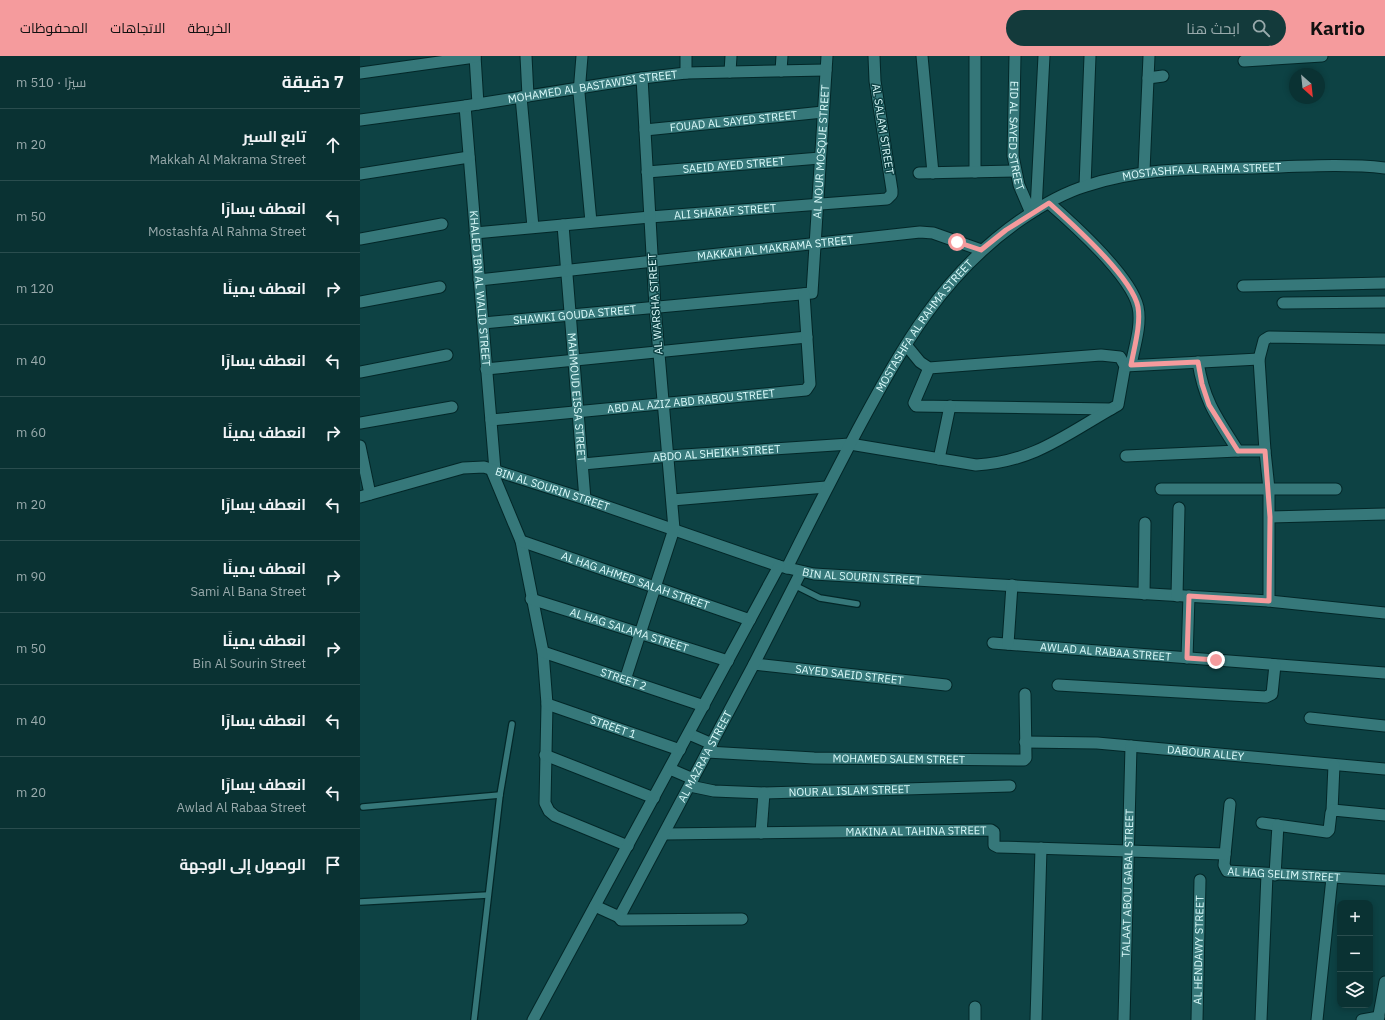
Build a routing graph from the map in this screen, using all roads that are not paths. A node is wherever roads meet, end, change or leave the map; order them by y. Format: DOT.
graph roads {
  1 [pos="475,56"];
  2 [pos="526,56"];
  3 [pos="582,56"];
  4 [pos="686,56"];
  5 [pos="731,56"];
  6 [pos="782,56"];
  7 [pos="827,56"];
  8 [pos="874,56"];
  9 [pos="922,56"];
  10 [pos="975,56"];
  11 [pos="1016,56"];
  12 [pos="1044,56"];
  13 [pos="1090,56"];
  14 [pos="1149,56"];
  15 [pos="1322,56"];
  16 [pos="1273,58"];
  17 [pos="1244,62"];
  18 [pos="826,70"];
  19 [pos="781,71"];
  20 [pos="730,72"];
  21 [pos="360,73"];
  22 [pos="686,73"];
  23 [pos="1163,76"];
  24 [pos="642,78"];
  25 [pos="1148,78"];
  26 [pos="579,88"];
  27 [pos="524,97"];
  28 [pos="478,104"];
  29 [pos="465,106"];
  30 [pos="823,112"];
  31 [pos="360,120"];
  32 [pos="645,130"];
  33 [pos="469,157"];
  34 [pos="820,158"];
  35 [pos="1385,168"];
  36 [pos="1015,171"];
  37 [pos="1144,171"];
  38 [pos="647,172"];
  39 [pos="975,172"];
  40 [pos="919,173"];
  41 [pos="933,173"];
  42 [pos="360,174"];
  43 [pos="1085,186"];
  44 [pos="887,199"];
  45 [pos="816,203"];
  46 [pos="1049,203"];
  47 [pos="1034,211"];
  48 [pos="650,217"];
  49 [pos="591,222"];
  50 [pos="442,224"];
  51 [pos="563,225"];
  52 [pos="533,227"];
  53 [pos="475,233"];
  54 [pos="360,239"];
  55 [pos="815,243"];
  56 [pos="981,250"];
  57 [pos="652,262"];
  58 [pos="567,271"];
  59 [pos="479,280"];
  60 [pos="1385,283"];
  61 [pos="1243,286"];
  62 [pos="440,287"];
  63 [pos="807,293"];
  64 [pos="360,302"];
  65 [pos="1385,302"];
  66 [pos="1283,303"];
  67 [pos="655,307"];
  68 [pos="570,315"];
  69 [pos="482,323"];
  70 [pos="807,337"];
  71 [pos="1385,339"];
  72 [pos="906,345"];
  73 [pos="659,352"];
  74 [pos="446,355"];
  75 [pos="1259,359"];
  76 [pos="574,360"];
  77 [pos="1198,362"];
  78 [pos="1128,365"];
  79 [pos="929,368"];
  80 [pos="486,369"];
  81 [pos="360,372"];
  82 [pos="803,390"];
  83 [pos="664,403"];
  84 [pos="950,406"];
  85 [pos="452,407"];
  86 [pos="1111,409"];
  87 [pos="578,412"];
  88 [pos="490,420"];
  89 [pos="360,423"];
  90 [pos="850,444"];
  91 [pos="360,446"];
  92 [pos="1238,451"];
  93 [pos="1265,451"];
  94 [pos="669,456"];
  95 [pos="1126,456"];
  96 [pos="939,459"];
  97 [pos="583,464"];
  98 [pos="493,469"];
  99 [pos="826,488"];
  100 [pos="1161,488"];
  101 [pos="1269,489"];
  102 [pos="1336,489"];
  103 [pos="365,495"];
  104 [pos="585,499"];
  105 [pos="672,500"];
  106 [pos="1179,508"];
  107 [pos="1385,514"];
  108 [pos="1270,517"];
  109 [pos="1145,523"];
  110 [pos="674,529"];
  111 [pos="521,541"];
  112 [pos="783,567"];
  113 [pos="800,572"];
  114 [pos="794,585"];
  115 [pos="1012,585"];
  116 [pos="655,587"];
  117 [pos="1144,594"];
  118 [pos="1183,596"];
  119 [pos="531,599"];
  120 [pos="1269,601"];
  121 [pos="857,604"];
  122 [pos="1385,613"];
  123 [pos="750,620"];
  124 [pos="640,632"];
  125 [pos="993,643"];
  126 [pos="1008,644"];
  127 [pos="543,652"];
  128 [pos="1187,658"];
  129 [pos="728,661"];
  130 [pos="754,664"];
  131 [pos="1275,665"];
  132 [pos="1385,673"];
  133 [pos="625,680"];
  134 [pos="946,685"];
  135 [pos="1058,685"];
  136 [pos="1025,694"];
  137 [pos="547,704"];
  138 [pos="704,706"];
  139 [pos="1310,718"];
  140 [pos="512,724"];
  141 [pos="1385,726"];
  142 [pos="689,734"];
  143 [pos="1026,742"];
  144 [pos="1131,746"];
  145 [pos="709,748"];
  146 [pos="680,750"];
  147 [pos="545,755"];
  148 [pos="1334,765"];
  149 [pos="670,769"];
  150 [pos="1385,769"];
  151 [pos="691,783"];
  152 [pos="1010,786"];
  153 [pos="764,793"];
  154 [pos="500,795"];
  155 [pos="654,798"];
  156 [pos="1230,804"];
  157 [pos="363,808"];
  158 [pos="1332,810"];
  159 [pos="1385,815"];
  160 [pos="1262,823"];
  161 [pos="1278,826"];
  162 [pos="761,833"];
  163 [pos="665,834"];
  164 [pos="628,846"];
  165 [pos="1041,848"];
  166 [pos="1128,851"];
  167 [pos="1225,854"];
  168 [pos="1271,875"];
  169 [pos="1332,878"];
  170 [pos="1200,880"];
  171 [pos="1385,880"];
  172 [pos="488,895"];
  173 [pos="360,902"];
  174 [pos="595,906"];
  175 [pos="618,916"];
  176 [pos="742,919"];
  177 [pos="1385,982"];
  178 [pos="1384,998"];
  179 [pos="975,1007"];
  180 [pos="1379,1018"];
  181 [pos="474,1020"];
  182 [pos="533,1020"];
  183 [pos="975,1020"];
  184 [pos="1036,1020"];
  185 [pos="1124,1020"];
  186 [pos="1197,1020"];
  187 [pos="1261,1020"];
  188 [pos="1317,1020"];
  189 [pos="1362,1020"];
  1 -- 21 [label="street"];
  1 -- 28 [label="street"];
  2 -- 27 [label="street"];
  3 -- 26 [label="street"];
  4 -- 22 [label="street"];
  5 -- 20 [label="street"];
  6 -- 19 [label="street"];
  7 -- 18 [label="street, AL NOUR MOSQUE STREET"];
  8 -- 44 [label="street, AL SALAM STREET"];
  9 -- 41 [label="street"];
  10 -- 39 [label="street"];
  11 -- 36 [label="street, EID AL SAYED STREET"];
  12 -- 47 [label="street"];
  13 -- 43 [label="street"];
  14 -- 25 [label="street"];
  15 -- 16 [label="street"];
  16 -- 17 [label="street"];
  18 -- 19 [label="street, MOHAMED AL BASTAWISI STREET"];
  18 -- 30 [label="street, AL NOUR MOSQUE STREET"];
  19 -- 20 [label="street, MOHAMED AL BASTAWISI STREET"];
  20 -- 22 [label="street, MOHAMED AL BASTAWISI STREET"];
  22 -- 24 [label="street, MOHAMED AL BASTAWISI STREET"];
  23 -- 25 [label="street"];
  24 -- 26 [label="street, MOHAMED AL BASTAWISI STREET"];
  24 -- 32 [label="street, AL WARSHA STREET"];
  25 -- 37 [label="street"];
  26 -- 27 [label="street, MOHAMED AL BASTAWISI STREET"];
  26 -- 49 [label="street"];
  27 -- 28 [label="street, MOHAMED AL BASTAWISI STREET"];
  27 -- 52 [label="street"];
  28 -- 29 [label="street, MOHAMED AL BASTAWISI STREET"];
  29 -- 31 [label="street, MOHAMED AL BASTAWISI STREET"];
  29 -- 33 [label="street, KHALED IBN AL WALID STREET"];
  30 -- 32 [label="street, FOUAD AL SAYED STREET"];
  30 -- 34 [label="street, AL NOUR MOSQUE STREET"];
  32 -- 38 [label="street, AL WARSHA STREET"];
  33 -- 42 [label="street"];
  33 -- 53 [label="street, KHALED IBN AL WALID STREET"];
  34 -- 38 [label="street, SAEID AYED STREET"];
  34 -- 45 [label="street, AL NOUR MOSQUE STREET"];
  35 -- 37 [label="street, MOSTASHFA AL RAHMA STREET"];
  36 -- 39 [label="street"];
  36 -- 47 [label="street, EID AL SAYED STREET"];
  37 -- 43 [label="street, MOSTASHFA AL RAHMA STREET"];
  38 -- 48 [label="street, AL WARSHA STREET"];
  39 -- 41 [label="street"];
  40 -- 41 [label="street"];
  43 -- 46 [label="street, MOSTASHFA AL RAHMA STREET"];
  44 -- 45 [label="street, ALI SHARAF STREET"];
  45 -- 48 [label="street, ALI SHARAF STREET"];
  45 -- 55 [label="street, AL NOUR MOSQUE STREET"];
  46 -- 47 [label="street, MOSTASHFA AL RAHMA STREET"];
  46 -- 78 [label="street"];
  47 -- 56 [label="street, MOSTASHFA AL RAHMA STREET"];
  48 -- 49 [label="street, ALI SHARAF STREET"];
  48 -- 57 [label="street, AL WARSHA STREET"];
  49 -- 51 [label="street, ALI SHARAF STREET"];
  50 -- 54 [label="street"];
  51 -- 52 [label="street, ALI SHARAF STREET"];
  51 -- 58 [label="street, MAHMOUD EISSA STREET"];
  52 -- 53 [label="street, ALI SHARAF STREET"];
  53 -- 59 [label="street, KHALED IBN AL WALID STREET"];
  55 -- 56 [label="street, MAKKAH AL MAKRAMA STREET"];
  55 -- 57 [label="street, MAKKAH AL MAKRAMA STREET"];
  55 -- 63 [label="street, AL NOUR MOSQUE STREET"];
  56 -- 72 [label="street, MOSTASHFA AL RAHMA STREET"];
  57 -- 58 [label="street, MAKKAH AL MAKRAMA STREET"];
  57 -- 67 [label="street, AL WARSHA STREET"];
  58 -- 59 [label="street, MAKKAH AL MAKRAMA STREET"];
  58 -- 68 [label="street, MAHMOUD EISSA STREET"];
  59 -- 69 [label="street, KHALED IBN AL WALID STREET"];
  60 -- 61 [label="street"];
  62 -- 64 [label="street"];
  63 -- 67 [label="street, SHAWKI GOUDA STREET"];
  63 -- 70 [label="street, AL NOUR MOSQUE STREET"];
  65 -- 66 [label="street"];
  67 -- 68 [label="street, SHAWKI GOUDA STREET"];
  67 -- 73 [label="street, AL WARSHA STREET"];
  68 -- 69 [label="street, SHAWKI GOUDA STREET"];
  68 -- 76 [label="street, MAHMOUD EISSA STREET"];
  69 -- 80 [label="street, KHALED IBN AL WALID STREET"];
  70 -- 73 [label="street"];
  70 -- 82 [label="street, AL NOUR MOSQUE STREET"];
  71 -- 75 [label="street"];
  72 -- 79 [label="street"];
  72 -- 90 [label="street, MOSTASHFA AL RAHMA STREET"];
  73 -- 76 [label="street"];
  73 -- 83 [label="street, AL WARSHA STREET"];
  74 -- 81 [label="street"];
  75 -- 77 [label="street"];
  75 -- 93 [label="street"];
  76 -- 80 [label="street"];
  76 -- 87 [label="street, MAHMOUD EISSA STREET"];
  77 -- 78 [label="street"];
  77 -- 92 [label="street"];
  78 -- 79 [label="street"];
  78 -- 86 [label="street"];
  79 -- 84 [label="street"];
  80 -- 88 [label="street, KHALED IBN AL WALID STREET"];
  82 -- 83 [label="street, ABD AL AZIZ ABD RABOU STREET"];
  83 -- 87 [label="street, ABD AL AZIZ ABD RABOU STREET"];
  83 -- 94 [label="street, AL WARSHA STREET"];
  84 -- 86 [label="street"];
  84 -- 96 [label="street"];
  85 -- 89 [label="street"];
  86 -- 96 [label="street, ABDO AL SHEIKH STREET"];
  87 -- 88 [label="street, ABD AL AZIZ ABD RABOU STREET"];
  87 -- 97 [label="street, MAHMOUD EISSA STREET"];
  88 -- 98 [label="street, KHALED IBN AL WALID STREET"];
  90 -- 94 [label="street, ABDO AL SHEIKH STREET"];
  90 -- 96 [label="street, ABDO AL SHEIKH STREET"];
  90 -- 99 [label="street, MOSTASHFA AL RAHMA STREET"];
  91 -- 103 [label="street"];
  92 -- 93 [label="street"];
  92 -- 95 [label="street"];
  93 -- 101 [label="street"];
  94 -- 97 [label="street, ABDO AL SHEIKH STREET"];
  94 -- 105 [label="street, AL WARSHA STREET"];
  97 -- 104 [label="street, MAHMOUD EISSA STREET"];
  98 -- 103 [label="street, BIN AL SOURIN STREET"];
  98 -- 104 [label="street, BIN AL SOURIN STREET"];
  98 -- 111 [label="street, KHALED IBN AL WALID STREET"];
  99 -- 105 [label="street"];
  99 -- 112 [label="street, MOSTASHFA AL RAHMA STREET"];
  100 -- 101 [label="street"];
  101 -- 102 [label="street"];
  101 -- 108 [label="street"];
  104 -- 110 [label="street, BIN AL SOURIN STREET"];
  105 -- 110 [label="street, AL WARSHA STREET"];
  106 -- 118 [label="street"];
  107 -- 108 [label="street"];
  108 -- 120 [label="street"];
  109 -- 117 [label="street"];
  110 -- 112 [label="street, BIN AL SOURIN STREET"];
  110 -- 116 [label="street"];
  111 -- 116 [label="street, AL HAG AHMED SALAH STREET"];
  111 -- 119 [label="street, KHALED IBN AL WALID STREET"];
  112 -- 113 [label="street, BIN AL SOURIN STREET"];
  112 -- 123 [label="street"];
  113 -- 114 [label="street, AL MAZRA'A STREET"];
  113 -- 115 [label="street, BIN AL SOURIN STREET"];
  114 -- 121 [label="lane"];
  114 -- 130 [label="street, AL MAZRA'A STREET"];
  115 -- 117 [label="street, BIN AL SOURIN STREET"];
  115 -- 126 [label="street"];
  116 -- 123 [label="street, AL HAG AHMED SALAH STREET"];
  116 -- 124 [label="street"];
  117 -- 118 [label="street, BIN AL SOURIN STREET"];
  118 -- 120 [label="street, BIN AL SOURIN STREET"];
  118 -- 128 [label="street"];
  119 -- 124 [label="street, AL HAG SALAMA STREET"];
  119 -- 127 [label="street, KHALED IBN AL WALID STREET"];
  120 -- 122 [label="street, BIN AL SOURIN STREET"];
  123 -- 129 [label="street"];
  124 -- 129 [label="street, AL HAG SALAMA STREET"];
  124 -- 133 [label="street"];
  125 -- 126 [label="street, AWLAD AL RABAA STREET"];
  126 -- 128 [label="street, AWLAD AL RABAA STREET"];
  127 -- 133 [label="street, STREET 2"];
  127 -- 137 [label="street, KHALED IBN AL WALID STREET"];
  128 -- 131 [label="street, AWLAD AL RABAA STREET"];
  129 -- 138 [label="street"];
  130 -- 134 [label="street, SAYED SAEID STREET"];
  130 -- 145 [label="street, AL MAZRA'A STREET"];
  131 -- 132 [label="street, AWLAD AL RABAA STREET"];
  131 -- 135 [label="street"];
  133 -- 138 [label="street, STREET 2"];
  136 -- 143 [label="street, MOHAMED SALEM STREET"];
  137 -- 146 [label="street, STREET 1"];
  137 -- 147 [label="street, KHALED IBN AL WALID STREET"];
  138 -- 142 [label="street"];
  139 -- 141 [label="street"];
  140 -- 154 [label="lane"];
  142 -- 145 [label="street"];
  142 -- 146 [label="street"];
  143 -- 144 [label="street, DABOUR ALLEY"];
  143 -- 145 [label="street, MOHAMED SALEM STREET"];
  144 -- 148 [label="street, DABOUR ALLEY"];
  144 -- 166 [label="street, TALAAT ABOU GABAL STREET"];
  145 -- 151 [label="street, AL MAZRA'A STREET"];
  146 -- 149 [label="street"];
  147 -- 155 [label="street"];
  147 -- 164 [label="street, KHALED IBN AL WALID STREET"];
  148 -- 150 [label="street, DABOUR ALLEY"];
  148 -- 158 [label="street"];
  149 -- 151 [label="street, NOUR AL ISLAM STREET"];
  149 -- 155 [label="street"];
  151 -- 153 [label="street, NOUR AL ISLAM STREET"];
  151 -- 163 [label="street, AL MAZRA'A STREET"];
  152 -- 153 [label="street, NOUR AL ISLAM STREET"];
  153 -- 162 [label="street"];
  154 -- 157 [label="lane"];
  154 -- 172 [label="lane"];
  155 -- 164 [label="street"];
  156 -- 167 [label="street, AL HAG SELIM STREET"];
  158 -- 159 [label="street"];
  158 -- 161 [label="street"];
  160 -- 161 [label="street"];
  161 -- 168 [label="street"];
  162 -- 163 [label="street, MAKINA AL TAHINA STREET"];
  162 -- 165 [label="street, MAKINA AL TAHINA STREET"];
  163 -- 175 [label="street, AL MAZRA'A STREET"];
  164 -- 174 [label="street"];
  165 -- 166 [label="street, MAKINA AL TAHINA STREET"];
  165 -- 184 [label="street"];
  166 -- 167 [label="street, MAKINA AL TAHINA STREET"];
  166 -- 185 [label="street, TALAAT ABOU GABAL STREET"];
  167 -- 168 [label="street, AL HAG SELIM STREET"];
  168 -- 169 [label="street, AL HAG SELIM STREET"];
  168 -- 187 [label="street"];
  169 -- 171 [label="street, AL HAG SELIM STREET"];
  169 -- 188 [label="street"];
  170 -- 186 [label="street, AL HENDAWY STREET"];
  172 -- 173 [label="lane"];
  172 -- 181 [label="lane"];
  174 -- 175 [label="street"];
  174 -- 182 [label="street"];
  175 -- 176 [label="street"];
  177 -- 178 [label="street"];
  178 -- 180 [label="street"];
  179 -- 183 [label="street"];
  180 -- 189 [label="street"];
}
